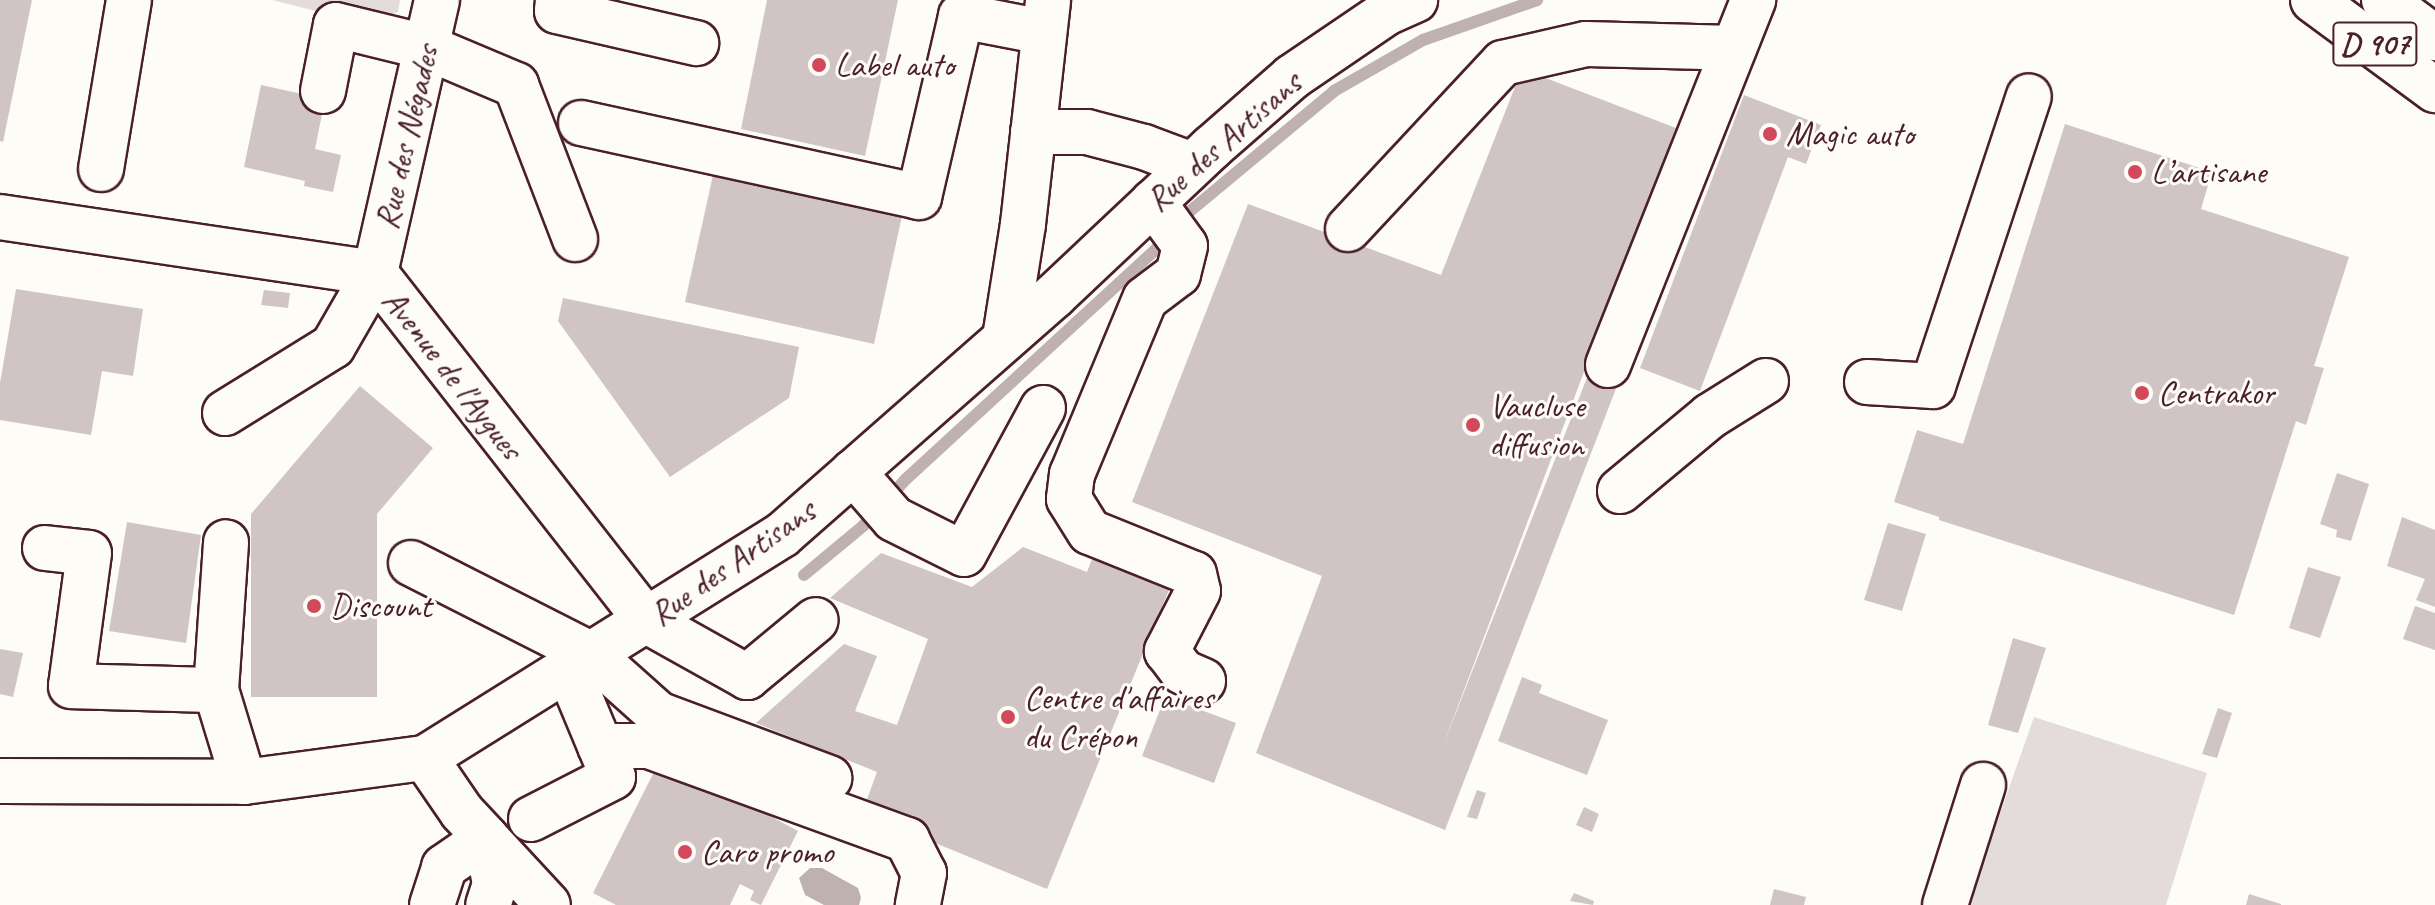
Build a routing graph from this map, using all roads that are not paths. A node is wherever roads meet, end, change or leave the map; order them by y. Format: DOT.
graph roads {
  1 [pos="129,0"];
  2 [pos="437,0"];
  3 [pos="558,0"];
  4 [pos="1415,0"];
  5 [pos="1753,0"];
  6 [pos="2313,0"];
  7 [pos="2384,0"];
  8 [pos="963,8"];
  9 [pos="1046,16"];
  10 [pos="2435,38"];
  11 [pos="696,43"];
  12 [pos="426,47"];
  13 [pos="1734,48"];
  14 [pos="2435,90"];
  15 [pos="323,91"];
  16 [pos="2029,96"];
  17 [pos="581,123"];
  18 [pos="1033,132"];
  19 [pos="1192,165"];
  20 [pos="101,169"];
  21 [pos="1153,202"];
  22 [pos="0,217"];
  23 [pos="1348,229"];
  24 [pos="575,239"];
  25 [pos="375,273"];
  26 [pos="1005,338"];
  27 [pos="1608,365"];
  28 [pos="1766,381"];
  29 [pos="1867,382"];
  30 [pos="1043,408"];
  31 [pos="225,413"];
  32 [pos="853,472"];
  33 [pos="1620,491"];
  34 [pos="226,542"];
  35 [pos="45,548"];
  36 [pos="411,563"];
  37 [pos="816,620"];
  38 [pos="647,621"];
  39 [pos="580,662"];
  40 [pos="1203,681"];
  41 [pos="216,690"];
  42 [pos="600,746"];
  43 [pos="425,758"];
  44 [pos="829,778"];
  45 [pos="0,781"];
  46 [pos="244,782"];
  47 [pos="1983,785"];
  48 [pos="531,819"];
  49 [pos="486,838"];
  50 [pos="432,905"];
  51 [pos="488,905"];
  52 [pos="548,905"];
  53 [pos="918,905"];
  54 [pos="1945,905"];
  1 -- 20 [label="street"];
  2 -- 12 [label="street, Rue des Négades"];
  3 -- 11 [label="street"];
  4 -- 19 [label="street, Rue des Artisans"];
  5 -- 13 [label="street"];
  6 -- 14 [label="street, D 907"];
  7 -- 10 [label="street, D 907"];
  8 -- 9 [label="street"];
  8 -- 17 [label="street"];
  9 -- 18 [label="street"];
  12 -- 15 [label="street"];
  12 -- 24 [label="street"];
  12 -- 25 [label="street, Rue des Négades"];
  13 -- 23 [label="street"];
  13 -- 27 [label="street"];
  16 -- 29 [label="street"];
  18 -- 19 [label="street"];
  18 -- 26 [label="street"];
  19 -- 21 [label="street, Rue des Artisans"];
  21 -- 26 [label="street, Rue des Artisans"];
  21 -- 40 [label="street"];
  22 -- 25 [label="street, Avenue de l'Aygues"];
  25 -- 31 [label="street, Rue des Négades"];
  25 -- 38 [label="street, Avenue de l'Aygues"];
  26 -- 32 [label="street, Rue des Artisans"];
  28 -- 33 [label="street"];
  30 -- 32 [label="street"];
  32 -- 38 [label="street, Rue des Artisans"];
  34 -- 41 [label="street"];
  35 -- 41 [label="street"];
  36 -- 39 [label="street"];
  37 -- 38 [label="street"];
  38 -- 39 [label="street, Rue des Artisans"];
  39 -- 42 [label="street"];
  39 -- 43 [label="street, Rue des Artisans"];
  39 -- 44 [label="street"];
  41 -- 46 [label="street"];
  42 -- 48 [label="street"];
  42 -- 53 [label="street"];
  43 -- 46 [label="street, Rue des Artisans"];
  43 -- 49 [label="street"];
  45 -- 46 [label="street, Rue des Artisans"];
  47 -- 54 [label="street"];
  49 -- 50 [label="street"];
  49 -- 51 [label="street"];
  49 -- 52 [label="street"];
}
